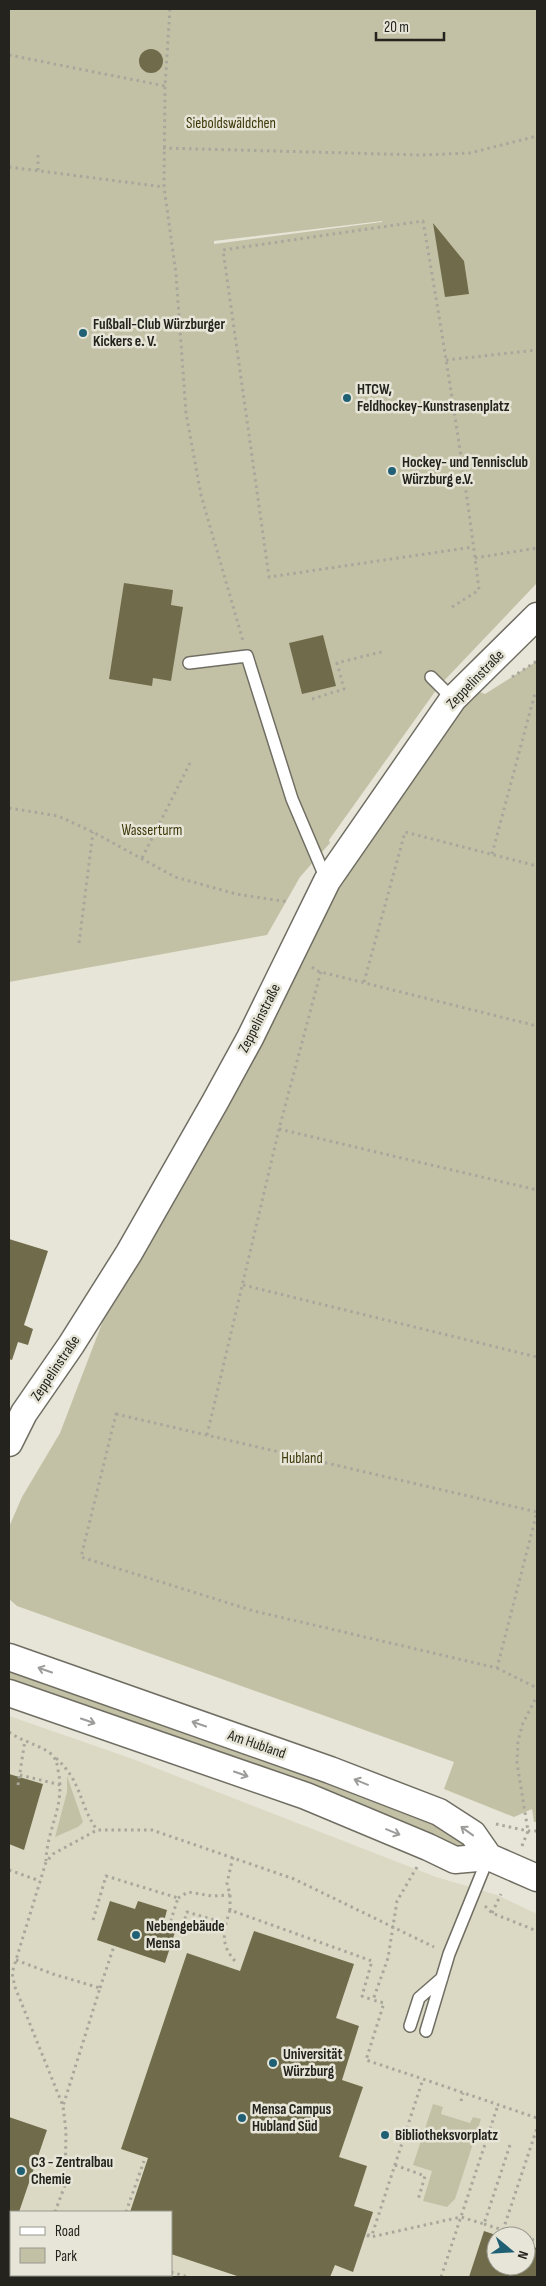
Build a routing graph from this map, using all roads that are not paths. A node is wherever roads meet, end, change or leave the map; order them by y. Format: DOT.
graph roads {
  1 [pos="537,616"];
  2 [pos="189,663"];
  3 [pos="431,677"];
  4 [pos="453,699"];
  5 [pos="327,881"];
  6 [pos="9,1443"];
  7 [pos="9,1657"];
  8 [pos="9,1693"];
  9 [pos="489,1857"];
  10 [pos="537,1878"];
  11 [pos="442,1978"];
  12 [pos="410,2026"];
  13 [pos="426,2032"];
  1 -- 4 [label="street, Zeppelinstraße"];
  2 -- 5 [label="lane"];
  3 -- 4 [label="lane"];
  4 -- 5 [label="street, Zeppelinstraße"];
  5 -- 6 [label="street, Zeppelinstraße"];
  9 -- 7 [label="street, Am Hubland, one-way"];
  8 -- 9 [label="street, one-way"];
  9 -- 10 [label="street"];
  9 -- 11 [label="lane"];
  11 -- 12 [label="lane"];
  11 -- 13 [label="lane"];
}
